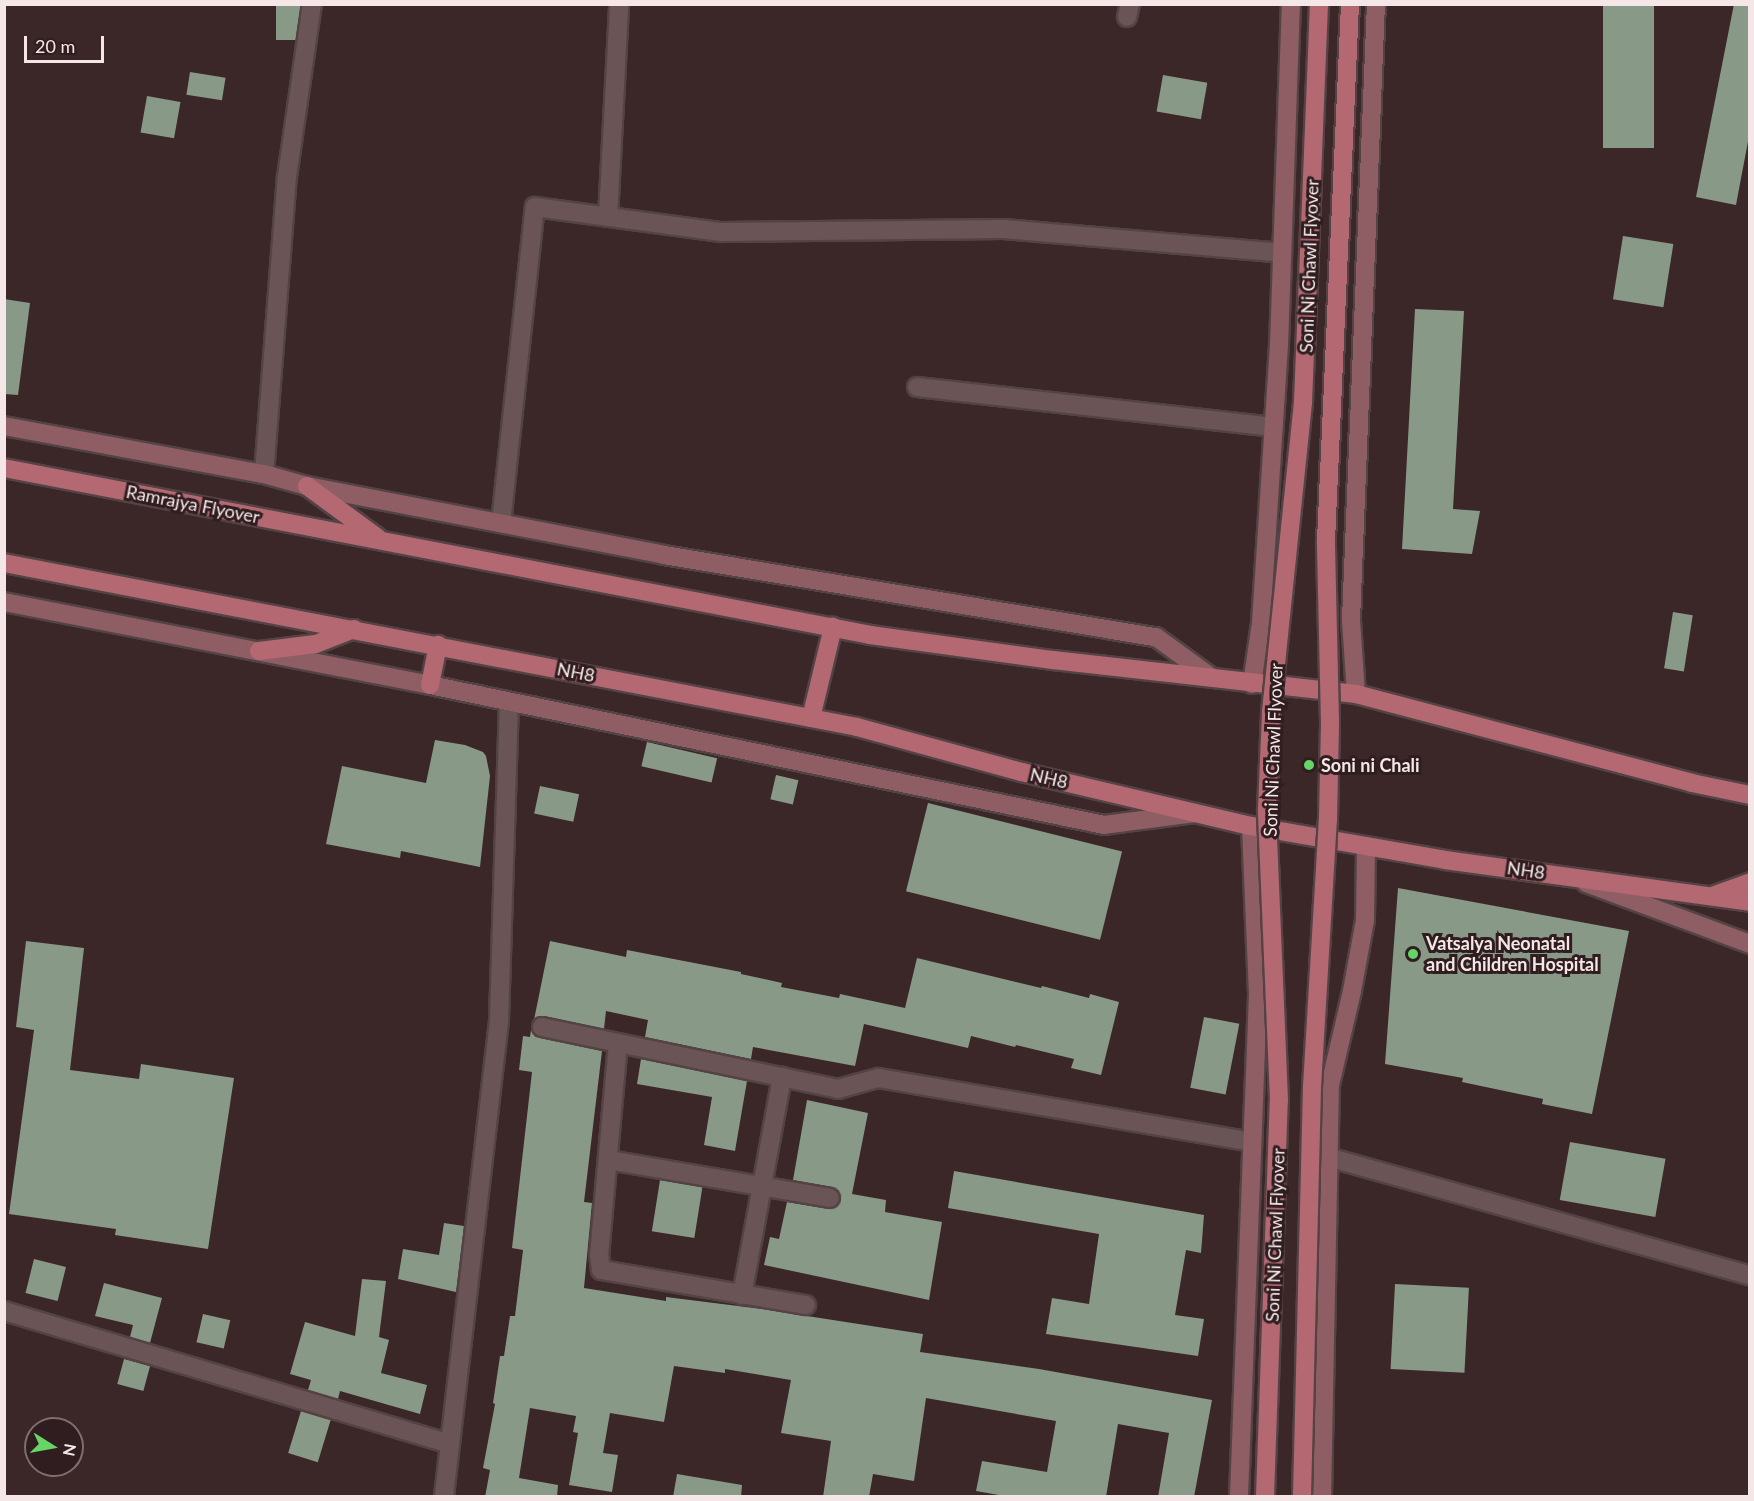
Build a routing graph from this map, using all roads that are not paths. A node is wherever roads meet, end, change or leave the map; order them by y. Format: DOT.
graph roads {
  1 [pos="312,4"];
  2 [pos="619,4"];
  3 [pos="1291,4"];
  4 [pos="1319,4"];
  5 [pos="1350,4"];
  6 [pos="1376,4"];
  7 [pos="608,217"];
  8 [pos="1282,253"];
  9 [pos="917,387"];
  10 [pos="4,426"];
  11 [pos="1274,427"];
  12 [pos="4,468"];
  13 [pos="264,474"];
  14 [pos="307,486"];
  15 [pos="501,523"];
  16 [pos="382,541"];
  17 [pos="4,562"];
  18 [pos="4,602"];
  19 [pos="833,627"];
  20 [pos="354,629"];
  21 [pos="438,645"];
  22 [pos="259,651"];
  23 [pos="1211,677"];
  24 [pos="1252,684"];
  25 [pos="430,685"];
  26 [pos="1356,694"];
  27 [pos="509,703"];
  28 [pos="811,718"];
  29 [pos="1743,794"];
  30 [pos="1749,808"];
  31 [pos="1199,812"];
  32 [pos="1251,826"];
  33 [pos="1366,846"];
  34 [pos="1566,876"];
  35 [pos="1749,882"];
  36 [pos="1714,895"];
  37 [pos="1749,902"];
  38 [pos="1749,944"];
  39 [pos="542,1027"];
  40 [pos="618,1043"];
  41 [pos="782,1077"];
  42 [pos="1252,1142"];
  43 [pos="1329,1157"];
  44 [pos="608,1160"];
  45 [pos="762,1185"];
  46 [pos="830,1198"];
  47 [pos="1749,1276"];
  48 [pos="742,1295"];
  49 [pos="806,1305"];
  50 [pos="4,1311"];
  51 [pos="450,1444"];
  52 [pos="444,1497"];
  53 [pos="1239,1497"];
  54 [pos="1265,1497"];
  55 [pos="1302,1497"];
  56 [pos="1322,1497"];
  1 -- 13 [label="street"];
  2 -- 7 [label="street"];
  3 -- 8 [label="street"];
  4 -- 54 [label="main road, Soni Ni Chawl Flyover, bridge"];
  5 -- 55 [label="main road, Soni Ni Chawl Flyover, bridge"];
  6 -- 26 [label="street"];
  7 -- 8 [label="street"];
  7 -- 15 [label="street"];
  8 -- 11 [label="street"];
  9 -- 11 [label="street"];
  10 -- 13 [label="street"];
  11 -- 24 [label="street"];
  12 -- 16 [label="main road, Ramrajya Flyover"];
  13 -- 14 [label="street"];
  14 -- 15 [label="street"];
  14 -- 16 [label="main road"];
  15 -- 23 [label="street"];
  16 -- 19 [label="main road, Ramrajya Flyover"];
  17 -- 20 [label="main road"];
  18 -- 22 [label="street"];
  19 -- 23 [label="main road, Ramrajya Flyover"];
  19 -- 28 [label="main road"];
  20 -- 21 [label="main road, NH8"];
  20 -- 22 [label="main road"];
  21 -- 25 [label="main road"];
  21 -- 28 [label="main road, NH8"];
  22 -- 25 [label="street"];
  23 -- 24 [label="main road, Ramrajya Flyover"];
  24 -- 26 [label="main road, Ramrajya Flyover"];
  25 -- 27 [label="street"];
  26 -- 29 [label="main road, Ramrajya Flyover"];
  27 -- 31 [label="street"];
  27 -- 51 [label="street"];
  28 -- 31 [label="main road, NH8"];
  29 -- 30 [label="main road"];
  31 -- 32 [label="main road, NH8"];
  32 -- 33 [label="main road, NH8"];
  32 -- 42 [label="street"];
  33 -- 34 [label="main road, NH8"];
  33 -- 43 [label="street"];
  34 -- 36 [label="main road, NH8"];
  34 -- 38 [label="street"];
  35 -- 36 [label="main road"];
  36 -- 37 [label="main road, NH8"];
  39 -- 40 [label="street"];
  40 -- 41 [label="street"];
  40 -- 44 [label="street"];
  41 -- 42 [label="street"];
  41 -- 45 [label="street"];
  42 -- 53 [label="street"];
  43 -- 47 [label="street"];
  43 -- 56 [label="street"];
  44 -- 45 [label="street"];
  44 -- 48 [label="street"];
  45 -- 46 [label="street"];
  45 -- 48 [label="street"];
  48 -- 49 [label="street"];
  50 -- 51 [label="street"];
  51 -- 52 [label="street"];
}
